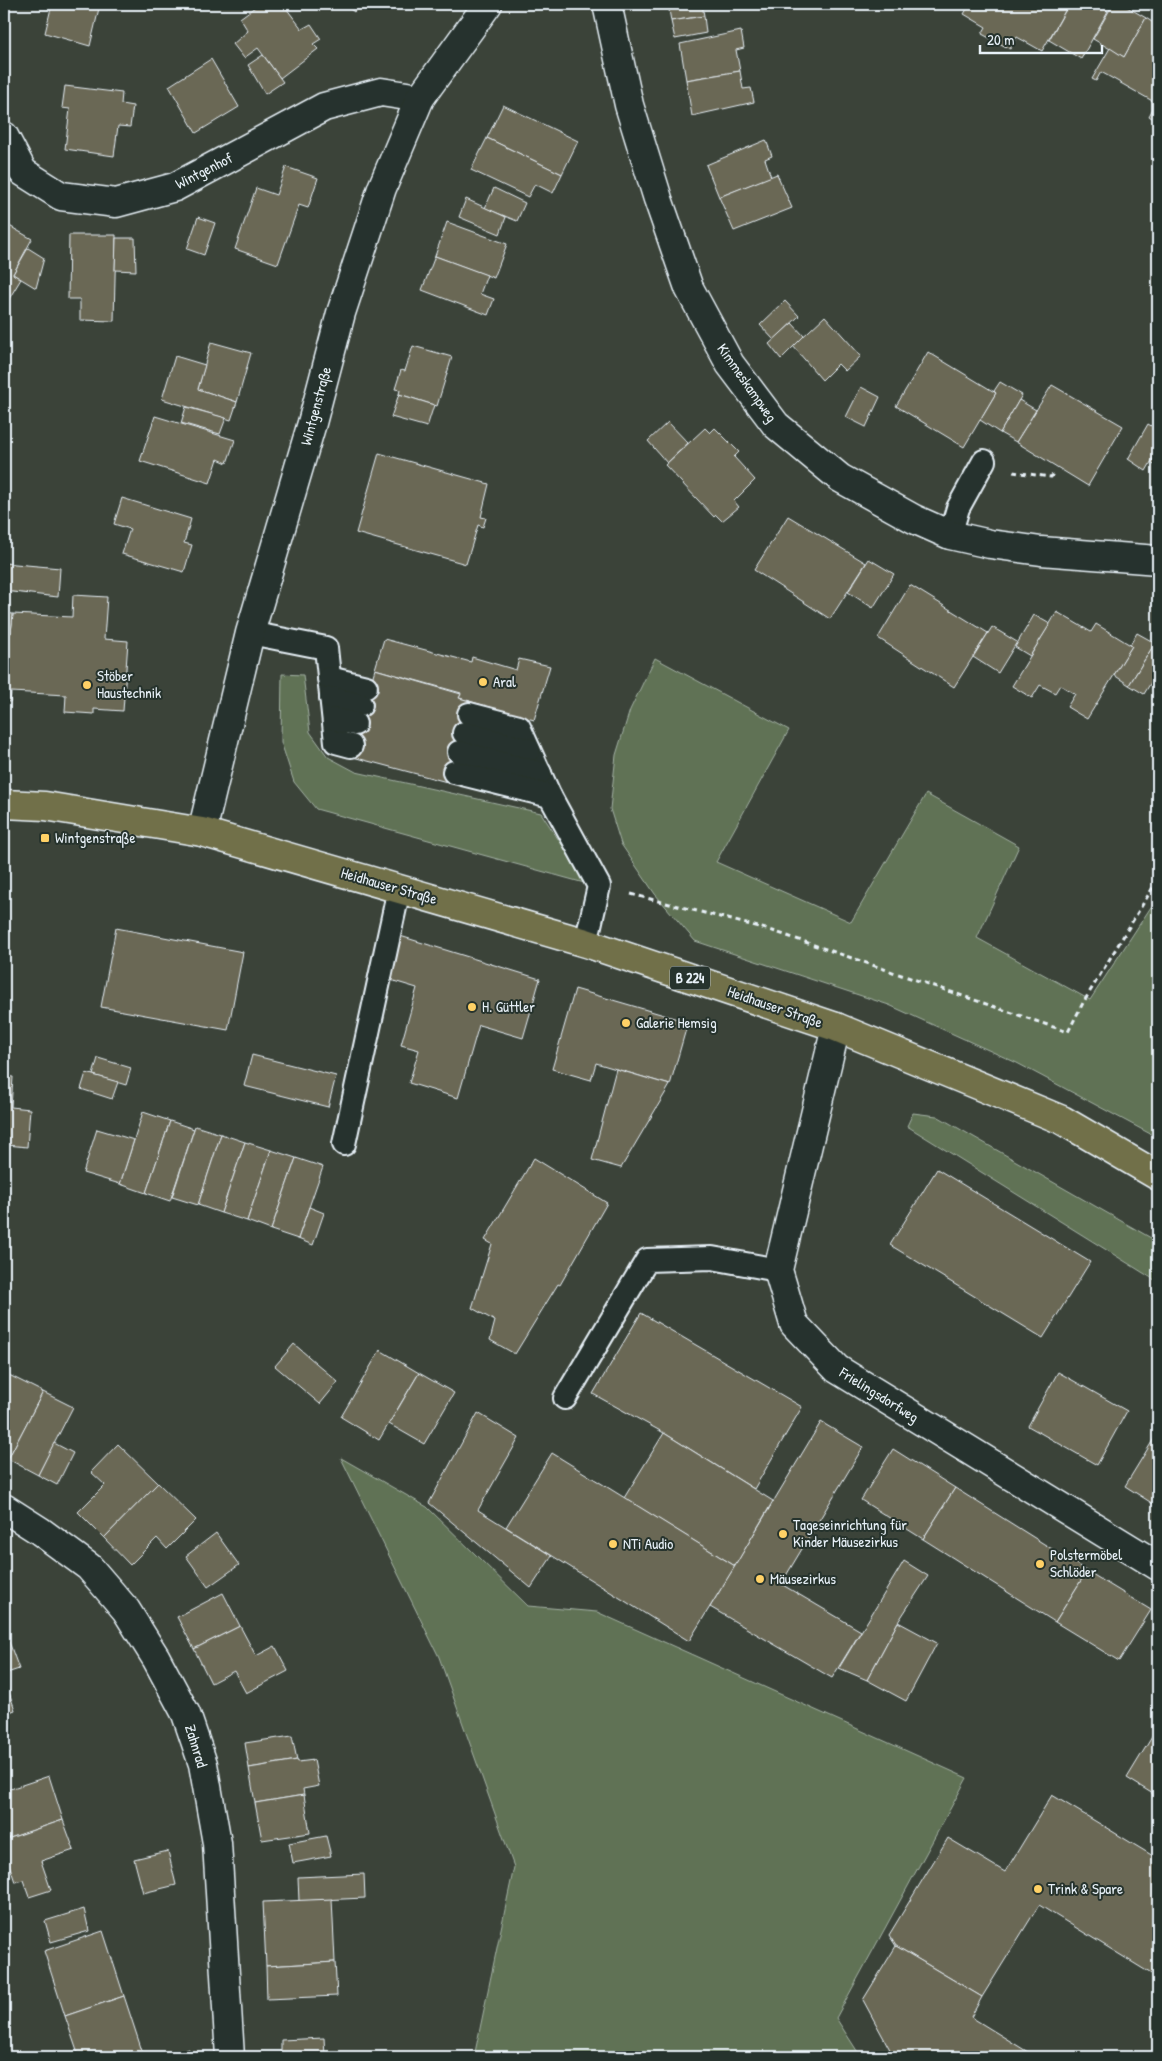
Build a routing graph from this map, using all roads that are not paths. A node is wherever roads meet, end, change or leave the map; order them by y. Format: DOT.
graph roads {
  1 [pos="488,4"];
  2 [pos="607,4"];
  3 [pos="420,98"];
  4 [pos="4,136"];
  5 [pos="984,461"];
  6 [pos="950,535"];
  7 [pos="1158,560"];
  8 [pos="250,633"];
  9 [pos="331,698"];
  10 [pos="462,743"];
  11 [pos="540,773"];
  12 [pos="550,796"];
  13 [pos="4,804"];
  14 [pos="202,832"];
  15 [pos="399,889"];
  16 [pos="586,943"];
  17 [pos="836,1027"];
  18 [pos="344,1144"];
  19 [pos="1158,1176"];
  20 [pos="778,1270"];
  21 [pos="565,1398"];
  22 [pos="4,1508"];
  23 [pos="1158,1566"];
  24 [pos="230,2057"];
  1 -- 3 [label="street, Wintgenstraße"];
  2 -- 6 [label="street, Kimmeskampweg"];
  3 -- 4 [label="street, Wintgenhof"];
  3 -- 8 [label="street, Wintgenstraße"];
  5 -- 6 [label="lane"];
  6 -- 7 [label="street, Kimmeskampweg"];
  8 -- 9 [label="lane"];
  8 -- 14 [label="street, Wintgenstraße"];
  9 -- 9 [label="lane"];
  10 -- 11 [label="lane"];
  10 -- 11 [label="lane"];
  10 -- 12 [label="lane"];
  11 -- 12 [label="lane"];
  12 -- 16 [label="lane"];
  13 -- 14 [label="main road, B 224"];
  14 -- 15 [label="main road, Heidhauser Straße / B 224"];
  15 -- 16 [label="main road, Heidhauser Straße / B 224"];
  15 -- 18 [label="lane"];
  16 -- 17 [label="main road, Heidhauser Straße / B 224"];
  17 -- 19 [label="main road, Heidhauser Straße / B 224"];
  17 -- 20 [label="street, Frielingsdorfweg"];
  20 -- 21 [label="lane"];
  20 -- 23 [label="street, Frielingsdorfweg"];
  22 -- 24 [label="street, Zahnrad"];
}
